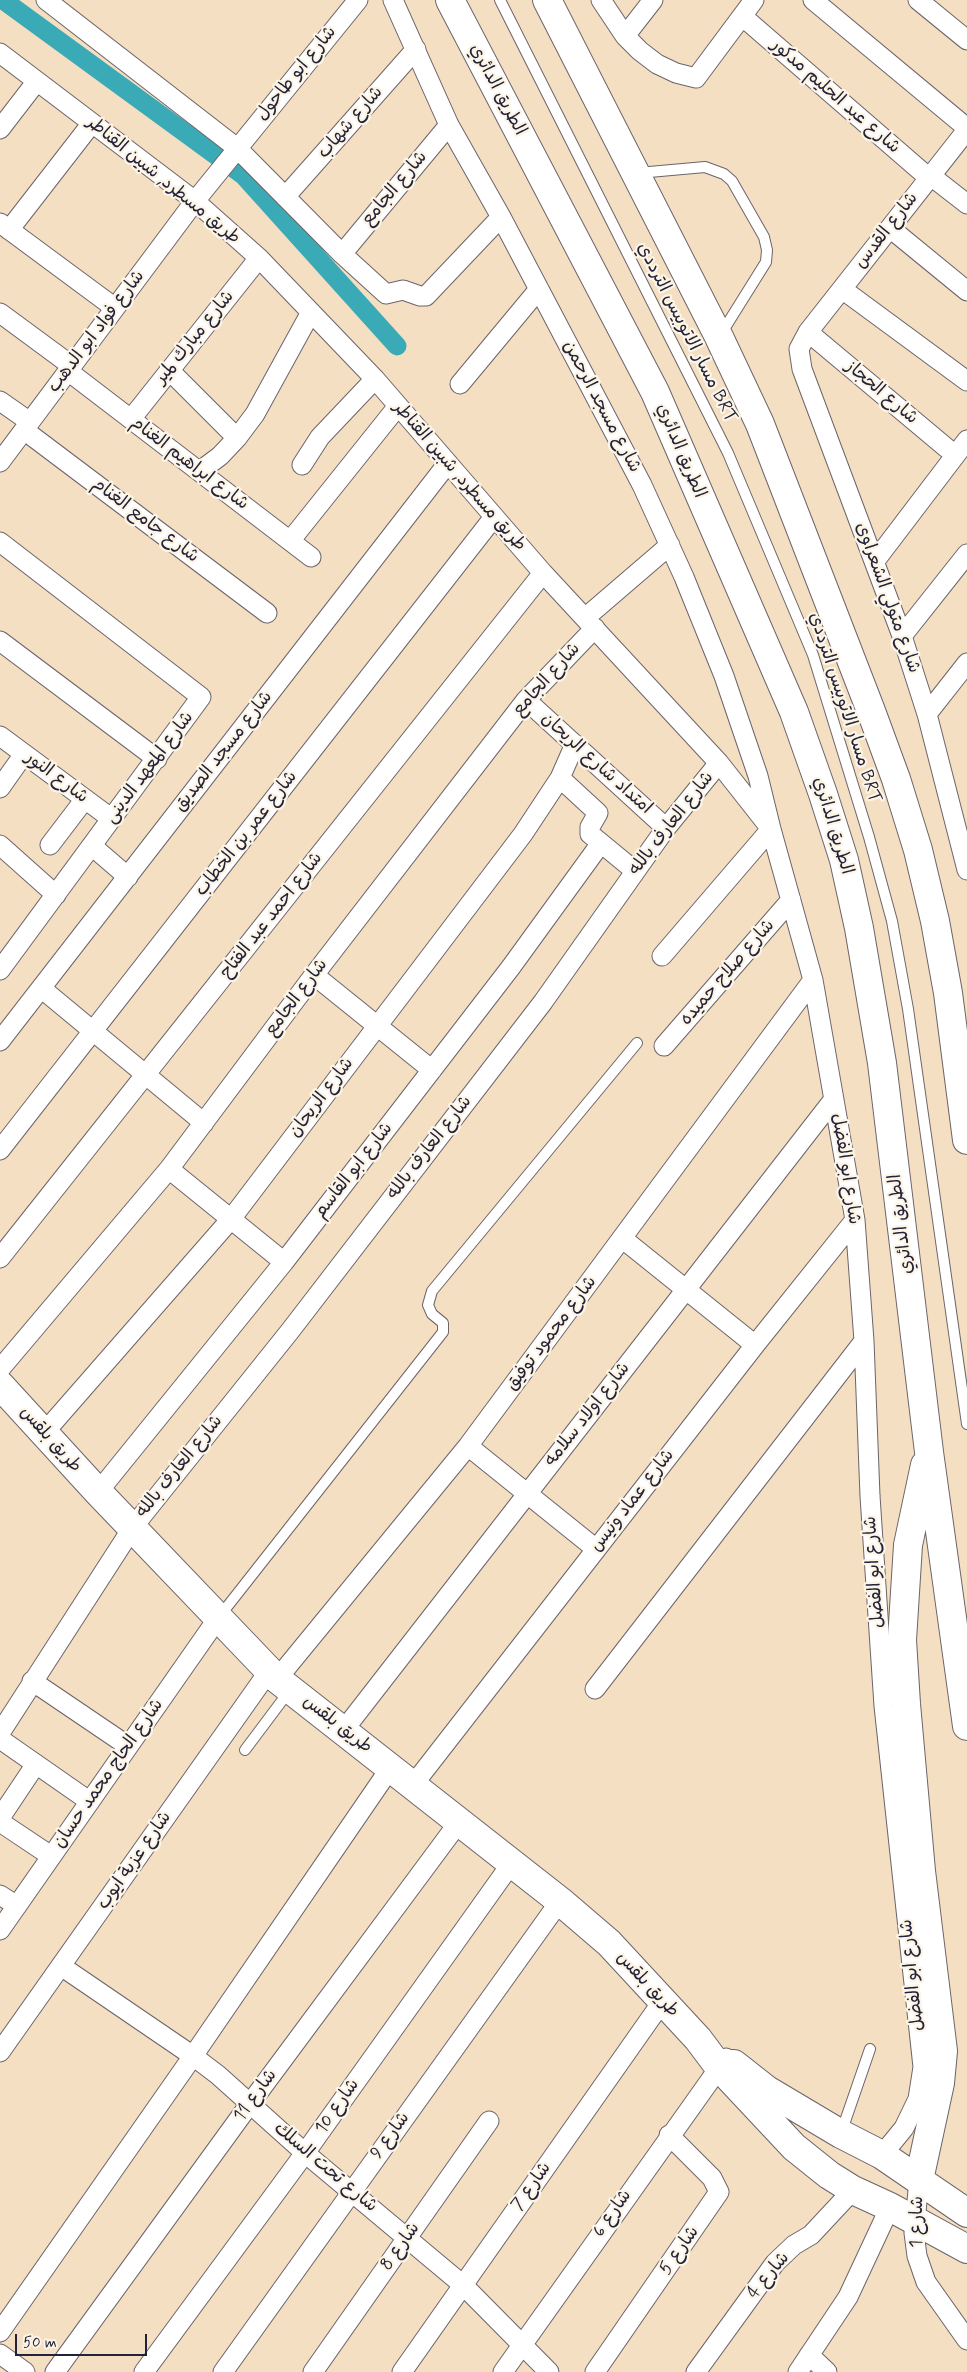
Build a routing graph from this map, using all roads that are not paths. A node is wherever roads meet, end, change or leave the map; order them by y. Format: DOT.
graph roads {
  1 [pos="46,0"];
  2 [pos="358,0"];
  3 [pos="393,0"];
  4 [pos="450,0"];
  5 [pos="500,0"];
  6 [pos="546,0"];
  7 [pos="601,0"];
  8 [pos="653,0"];
  9 [pos="754,0"];
  10 [pos="813,0"];
  11 [pos="918,0"];
  12 [pos="742,16"];
  13 [pos="625,36"];
  14 [pos="967,40"];
  15 [pos="416,49"];
  16 [pos="0,54"];
  17 [pos="37,82"];
  18 [pos="92,123"];
  19 [pos="449,125"];
  20 [pos="967,129"];
  21 [pos="0,130"];
  22 [pos="237,148"];
  23 [pos="636,173"];
  24 [pos="930,177"];
  25 [pos="286,197"];
  26 [pos="195,201"];
  27 [pos="967,204"];
  28 [pos="501,217"];
  29 [pos="5,226"];
  30 [pos="890,228"];
  31 [pos="342,254"];
  32 [pos="259,258"];
  33 [pos="842,288"];
  34 [pos="538,289"];
  35 [pos="967,291"];
  36 [pos="115,308"];
  37 [pos="311,312"];
  38 [pos="0,313"];
  39 [pos="808,332"];
  40 [pos="719,337"];
  41 [pos="70,368"];
  42 [pos="169,370"];
  43 [pos="375,378"];
  44 [pos="967,381"];
  45 [pos="460,384"];
  46 [pos="0,401"];
  47 [pos="398,406"];
  48 [pos="131,419"];
  49 [pos="27,426"];
  50 [pos="237,438"];
  51 [pos="967,440"];
  52 [pos="955,455"];
  53 [pos="0,462"];
  54 [pos="448,464"];
  55 [pos="302,465"];
  56 [pos="200,471"];
  57 [pos="494,517"];
  58 [pos="290,541"];
  59 [pos="0,542"];
  60 [pos="670,545"];
  61 [pos="967,554"];
  62 [pos="311,557"];
  63 [pos="875,561"];
  64 [pos="543,573"];
  65 [pos="267,613"];
  66 [pos="590,623"];
  67 [pos="902,636"];
  68 [pos="0,640"];
  69 [pos="967,662"];
  70 [pos="526,700"];
  71 [pos="927,714"];
  72 [pos="0,736"];
  73 [pos="575,744"];
  74 [pos="24,754"];
  75 [pos="157,759"];
  76 [pos="719,764"];
  77 [pos="560,778"];
  78 [pos="0,788"];
  79 [pos="85,799"];
  80 [pos="112,819"];
  81 [pos="666,828"];
  82 [pos="771,829"];
  83 [pos="601,843"];
  84 [pos="0,845"];
  85 [pos="50,845"];
  86 [pos="92,846"];
  87 [pos="967,870"];
  88 [pos="635,871"];
  89 [pos="128,877"];
  90 [pos="56,895"];
  91 [pos="791,900"];
  92 [pos="662,956"];
  93 [pos="2,962"];
  94 [pos="314,975"];
  95 [pos="813,980"];
  96 [pos="41,988"];
  97 [pos="378,1026"];
  98 [pos="93,1031"];
  99 [pos="0,1041"];
  100 [pos="637,1044"];
  101 [pos="664,1046"];
  102 [pos="432,1070"];
  103 [pos="146,1075"];
  104 [pos="834,1099"];
  105 [pos="204,1123"];
  106 [pos="967,1140"];
  107 [pos="0,1150"];
  108 [pos="170,1169"];
  109 [pos="231,1218"];
  110 [pos="855,1220"];
  111 [pos="623,1239"];
  112 [pos="0,1258"];
  113 [pos="284,1262"];
  114 [pos="686,1289"];
  115 [pos="864,1341"];
  116 [pos="755,1345"];
  117 [pos="0,1369"];
  118 [pos="0,1385"];
  119 [pos="967,1424"];
  120 [pos="43,1434"];
  121 [pos="468,1446"];
  122 [pos="929,1452"];
  123 [pos="98,1492"];
  124 [pos="527,1494"];
  125 [pos="133,1527"];
  126 [pos="596,1549"];
  127 [pos="218,1618"];
  128 [pos="279,1679"];
  129 [pos="32,1681"];
  130 [pos="595,1689"];
  131 [pos="967,1726"];
  132 [pos="343,1731"];
  133 [pos="0,1733"];
  134 [pos="0,1739"];
  135 [pos="128,1746"];
  136 [pos="245,1750"];
  137 [pos="36,1764"];
  138 [pos="391,1767"];
  139 [pos="413,1785"];
  140 [pos="90,1801"];
  141 [pos="0,1818"];
  142 [pos="0,1822"];
  143 [pos="459,1822"];
  144 [pos="51,1856"];
  145 [pos="511,1864"];
  146 [pos="0,1895"];
  147 [pos="560,1901"];
  148 [pos="17,1906"];
  149 [pos="0,1930"];
  150 [pos="61,1966"];
  151 [pos="662,2002"];
  152 [pos="870,2049"];
  153 [pos="0,2052"];
  154 [pos="193,2056"];
  155 [pos="722,2063"];
  156 [pos="249,2105"];
  157 [pos="489,2121"];
  158 [pos="841,2134"];
  159 [pos="669,2135"];
  160 [pos="305,2153"];
  161 [pos="882,2155"];
  162 [pos="919,2180"];
  163 [pos="853,2190"];
  164 [pos="352,2191"];
  165 [pos="890,2207"];
  166 [pos="967,2213"];
  167 [pos="914,2221"];
  168 [pos="408,2237"];
  169 [pos="967,2249"];
  170 [pos="463,2285"];
  171 [pos="0,2332"];
  172 [pos="967,2340"];
  173 [pos="522,2345"];
  174 [pos="0,2354"];
  175 [pos="809,2355"];
  176 [pos="25,2372"];
  177 [pos="55,2372"];
  178 [pos="144,2372"];
  179 [pos="223,2372"];
  180 [pos="313,2372"];
  181 [pos="402,2372"];
  182 [pos="502,2372"];
  183 [pos="549,2372"];
  184 [pos="596,2372"];
  185 [pos="696,2372"];
  186 [pos="798,2372"];
  187 [pos="827,2372"];
  1 -- 22 [label="street"];
  2 -- 22 [label="street, شارع ابو طاحول"];
  3 -- 15 [label="street, شارع مسجد الرحمن"];
  4 -- 122 [label="main road, الطريق الدائري"];
  5 -- 119 [label="lane, مسار الاتوبيس الترددي BRT"];
  6 -- 23 [label="main road"];
  7 -- 13 [label="street"];
  8 -- 13 [label="street"];
  9 -- 12 [label="street"];
  10 -- 20 [label="street"];
  11 -- 14 [label="street"];
  12 -- 13 [label="street"];
  12 -- 24 [label="street, شارع عبد الحليم مدكور"];
  15 -- 19 [label="street, شارع مسجد الرحمن"];
  15 -- 25 [label="street, شارع شهاب"];
  16 -- 17 [label="street, طريق مسطرد, شبين القناطر"];
  17 -- 18 [label="street, طريق مسطرد, شبين القناطر"];
  17 -- 21 [label="street"];
  18 -- 26 [label="street, طريق مسطرد, شبين القناطر"];
  18 -- 29 [label="street"];
  19 -- 28 [label="street, شارع مسجد الرحمن"];
  19 -- 31 [label="street, شارع الجامع"];
  20 -- 24 [label="street, شارع القدس"];
  22 -- 25 [label="street"];
  22 -- 26 [label="street, شارع ابو طاحول"];
  23 -- 40 [label="main road"];
  23 -- 40 [label="lane"];
  24 -- 27 [label="street, شارع عبد الحليم مدكور"];
  24 -- 30 [label="street, شارع القدس"];
  25 -- 31 [label="street"];
  26 -- 32 [label="street, طريق مسطرد, شبين القناطر"];
  26 -- 36 [label="street, شارع فواد ابو الدهب"];
  28 -- 31 [label="street"];
  28 -- 34 [label="street, شارع مسجد الرحمن"];
  29 -- 36 [label="street"];
  30 -- 33 [label="street, شارع القدس"];
  30 -- 35 [label="street"];
  32 -- 37 [label="street, طريق مسطرد, شبين القناطر"];
  32 -- 42 [label="street, شارع مبارك لمير"];
  33 -- 39 [label="street, شارع القدس"];
  33 -- 44 [label="street"];
  34 -- 45 [label="street"];
  34 -- 60 [label="street, شارع مسجد الرحمن"];
  36 -- 41 [label="street, شارع فواد ابو الدهب"];
  37 -- 43 [label="street, طريق مسطرد, شبين القناطر"];
  37 -- 50 [label="street"];
  38 -- 41 [label="street, شارع ابراهيم الغنام"];
  39 -- 52 [label="street, شارع الحجاز"];
  39 -- 63 [label="street, شارع متولي الشعراوى"];
  40 -- 106 [label="main road"];
  41 -- 48 [label="street, شارع ابراهيم الغنام"];
  41 -- 49 [label="street, شارع فواد ابو الدهب"];
  42 -- 48 [label="street, شارع مبارك لمير"];
  42 -- 50 [label="street"];
  43 -- 47 [label="street, طريق مسطرد, شبين القناطر"];
  43 -- 55 [label="street"];
  46 -- 49 [label="street, شارع جامع الغنام"];
  47 -- 54 [label="street, طريق مسطرد, شبين القناطر"];
  47 -- 58 [label="street"];
  48 -- 56 [label="street, شارع ابراهيم الغنام"];
  49 -- 53 [label="street, شارع فواد ابو الدهب"];
  49 -- 65 [label="street, شارع جامع الغنام"];
  50 -- 56 [label="street"];
  51 -- 52 [label="street"];
  52 -- 63 [label="street"];
  54 -- 57 [label="street, طريق مسطرد, شبين القناطر"];
  54 -- 89 [label="street, شارع مسجد الصديق"];
  56 -- 58 [label="street, شارع ابراهيم الغنام"];
  57 -- 64 [label="street, طريق مسطرد, شبين القناطر"];
  57 -- 98 [label="street, شارع عمر بن الخطاب"];
  58 -- 62 [label="street, شارع ابراهيم الغنام"];
  59 -- 75 [label="street, شارع المعهد الدينى"];
  60 -- 66 [label="street, شارع الجامع"];
  60 -- 82 [label="street, شارع مسجد الرحمن"];
  61 -- 67 [label="street"];
  63 -- 67 [label="street, شارع متولي الشعراوى"];
  64 -- 66 [label="street, طريق مسطرد, شبين القناطر"];
  64 -- 103 [label="street, شارع احمد عبد الفتاح"];
  66 -- 70 [label="street, شارع الجامع"];
  66 -- 76 [label="street, طريق مسطرد, شبين القناطر"];
  67 -- 71 [label="street, شارع متولي الشعراوى"];
  68 -- 75 [label="street"];
  69 -- 71 [label="street"];
  70 -- 73 [label="street, امتداد شارع الريحان"];
  70 -- 94 [label="street, شارع الجامع"];
  71 -- 87 [label="street, شارع متولي الشعراوى"];
  72 -- 74 [label="street, شارع النور"];
  73 -- 77 [label="street, شارع الريحان"];
  73 -- 81 [label="street, امتداد شارع الريحان"];
  74 -- 78 [label="street"];
  74 -- 79 [label="street, شارع النور"];
  75 -- 80 [label="street, شارع المعهد الدينى"];
  76 -- 81 [label="street, شارع العارف بالله"];
  76 -- 82 [label="street, طريق مسطرد, شبين القناطر"];
  77 -- 83 [label="street"];
  77 -- 97 [label="street, شارع الريحان"];
  79 -- 80 [label="street, شارع النور"];
  79 -- 85 [label="street"];
  80 -- 86 [label="street, شارع المعهد الدينى"];
  81 -- 88 [label="street, شارع العارف بالله"];
  82 -- 91 [label="street, طريق مسطرد, شبين القناطر"];
  82 -- 92 [label="street"];
  83 -- 88 [label="street"];
  83 -- 102 [label="street, شارع ابو القاسم"];
  84 -- 90 [label="street"];
  86 -- 89 [label="street"];
  86 -- 90 [label="street, شارع المعهد الدينى"];
  88 -- 125 [label="street, شارع العارف بالله"];
  89 -- 96 [label="street, شارع مسجد الصديق"];
  90 -- 93 [label="street, شارع المعهد الدينى"];
  91 -- 95 [label="street, طريق مسطرد, شبين القناطر"];
  91 -- 101 [label="street, شارع صلاح حميده"];
  94 -- 97 [label="street"];
  94 -- 105 [label="street, شارع الجامع"];
  95 -- 104 [label="street, شارع ابو الفضل"];
  95 -- 111 [label="street, شارع محمود توفيق"];
  96 -- 98 [label="street"];
  96 -- 99 [label="street, شارع مسجد الصديق"];
  97 -- 102 [label="street"];
  97 -- 109 [label="street, شارع الريحان"];
  98 -- 103 [label="street"];
  98 -- 107 [label="street, شارع عمر بن الخطاب"];
  100 -- 127 [label="lane"];
  102 -- 113 [label="street, شارع ابو القاسم"];
  103 -- 105 [label="street"];
  103 -- 112 [label="street, شارع احمد عبد الفتاح"];
  104 -- 110 [label="street, شارع ابو الفضل"];
  104 -- 114 [label="street, شارع اولاد سلامه"];
  105 -- 108 [label="street, شارع الجامع"];
  108 -- 109 [label="street"];
  108 -- 117 [label="street, شارع الجامع"];
  109 -- 113 [label="street"];
  109 -- 120 [label="street, شارع الريحان"];
  110 -- 115 [label="street, شارع ابو الفضل"];
  110 -- 116 [label="street, شارع عماد ونيس"];
  111 -- 114 [label="street"];
  111 -- 121 [label="street, شارع محمود توفيق"];
  113 -- 123 [label="street, شارع ابو القاسم"];
  114 -- 116 [label="street"];
  114 -- 124 [label="street, شارع اولاد سلامه"];
  115 -- 130 [label="street"];
  115 -- 161 [label="street, شارع ابو الفضل"];
  116 -- 126 [label="street, شارع عماد ونيس"];
  118 -- 120 [label="main road, طريق بلقس"];
  120 -- 123 [label="main road, طريق بلقس"];
  121 -- 124 [label="street"];
  121 -- 128 [label="street, شارع محمود توفيق"];
  122 -- 131 [label="main road, الطريق الدائري"];
  122 -- 162 [label="main road"];
  123 -- 125 [label="main road, طريق بلقس"];
  124 -- 126 [label="street"];
  124 -- 132 [label="street, شارع اولاد سلامه"];
  125 -- 127 [label="main road, طريق بلقس"];
  125 -- 129 [label="street, شارع العارف بالله"];
  126 -- 139 [label="street, شارع عماد ونيس"];
  127 -- 128 [label="main road, طريق بلقس"];
  127 -- 135 [label="street, شارع الحاج محمد حسان"];
  128 -- 132 [label="main road, طريق بلقس"];
  128 -- 136 [label="lane"];
  128 -- 150 [label="street, شارع عزبة ايوب"];
  129 -- 133 [label="street, شارع العارف بالله"];
  129 -- 135 [label="street"];
  132 -- 138 [label="main road, طريق بلقس"];
  134 -- 137 [label="street"];
  135 -- 140 [label="street, شارع الحاج محمد حسان"];
  137 -- 140 [label="street"];
  137 -- 141 [label="street"];
  138 -- 139 [label="main road, طريق بلقس"];
  138 -- 154 [label="street"];
  139 -- 143 [label="main road, طريق بلقس"];
  140 -- 144 [label="street, شارع الحاج محمد حسان"];
  142 -- 144 [label="street"];
  143 -- 145 [label="main road, طريق بلقس"];
  143 -- 156 [label="street, شارع 11"];
  144 -- 148 [label="street, شارع الحاج محمد حسان"];
  145 -- 147 [label="main road, طريق بلقس"];
  145 -- 160 [label="street, شارع 10"];
  146 -- 148 [label="street"];
  147 -- 151 [label="main road, طريق بلقس"];
  147 -- 164 [label="street, شارع 9"];
  148 -- 149 [label="street, شارع الحاج محمد حسان"];
  150 -- 153 [label="street, شارع عزبة ايوب"];
  150 -- 154 [label="street, شارع تحت السلك"];
  151 -- 155 [label="main road, طريق بلقس"];
  151 -- 170 [label="street, شارع 7"];
  152 -- 158 [label="lane"];
  154 -- 156 [label="street, شارع تحت السلك"];
  154 -- 171 [label="street"];
  155 -- 158 [label="main road"];
  155 -- 159 [label="street, شارع 6"];
  155 -- 163 [label="main road"];
  156 -- 160 [label="street, شارع تحت السلك"];
  156 -- 177 [label="street, شارع 11"];
  157 -- 168 [label="street, شارع 8"];
  158 -- 161 [label="main road"];
  159 -- 173 [label="street, شارع 6"];
  159 -- 184 [label="street, شارع 5"];
  160 -- 164 [label="street, شارع تحت السلك"];
  160 -- 178 [label="street, شارع 10"];
  161 -- 162 [label="main road"];
  162 -- 166 [label="main road"];
  162 -- 167 [label="street, شارع 1"];
  163 -- 165 [label="main road"];
  163 -- 185 [label="street, شارع 4"];
  164 -- 168 [label="street, شارع تحت السلك"];
  164 -- 179 [label="street, شارع 9"];
  165 -- 167 [label="main road"];
  165 -- 175 [label="street"];
  167 -- 169 [label="main road"];
  167 -- 172 [label="street, شارع 1"];
  168 -- 170 [label="street, شارع تحت السلك"];
  168 -- 180 [label="street, شارع 8"];
  170 -- 173 [label="street, شارع تحت السلك"];
  170 -- 181 [label="street, شارع 7"];
  173 -- 182 [label="street, شارع 6"];
  173 -- 183 [label="street, شارع تحت السلك"];
  174 -- 176 [label="street"];
  175 -- 186 [label="street"];
  175 -- 187 [label="street"];
}
